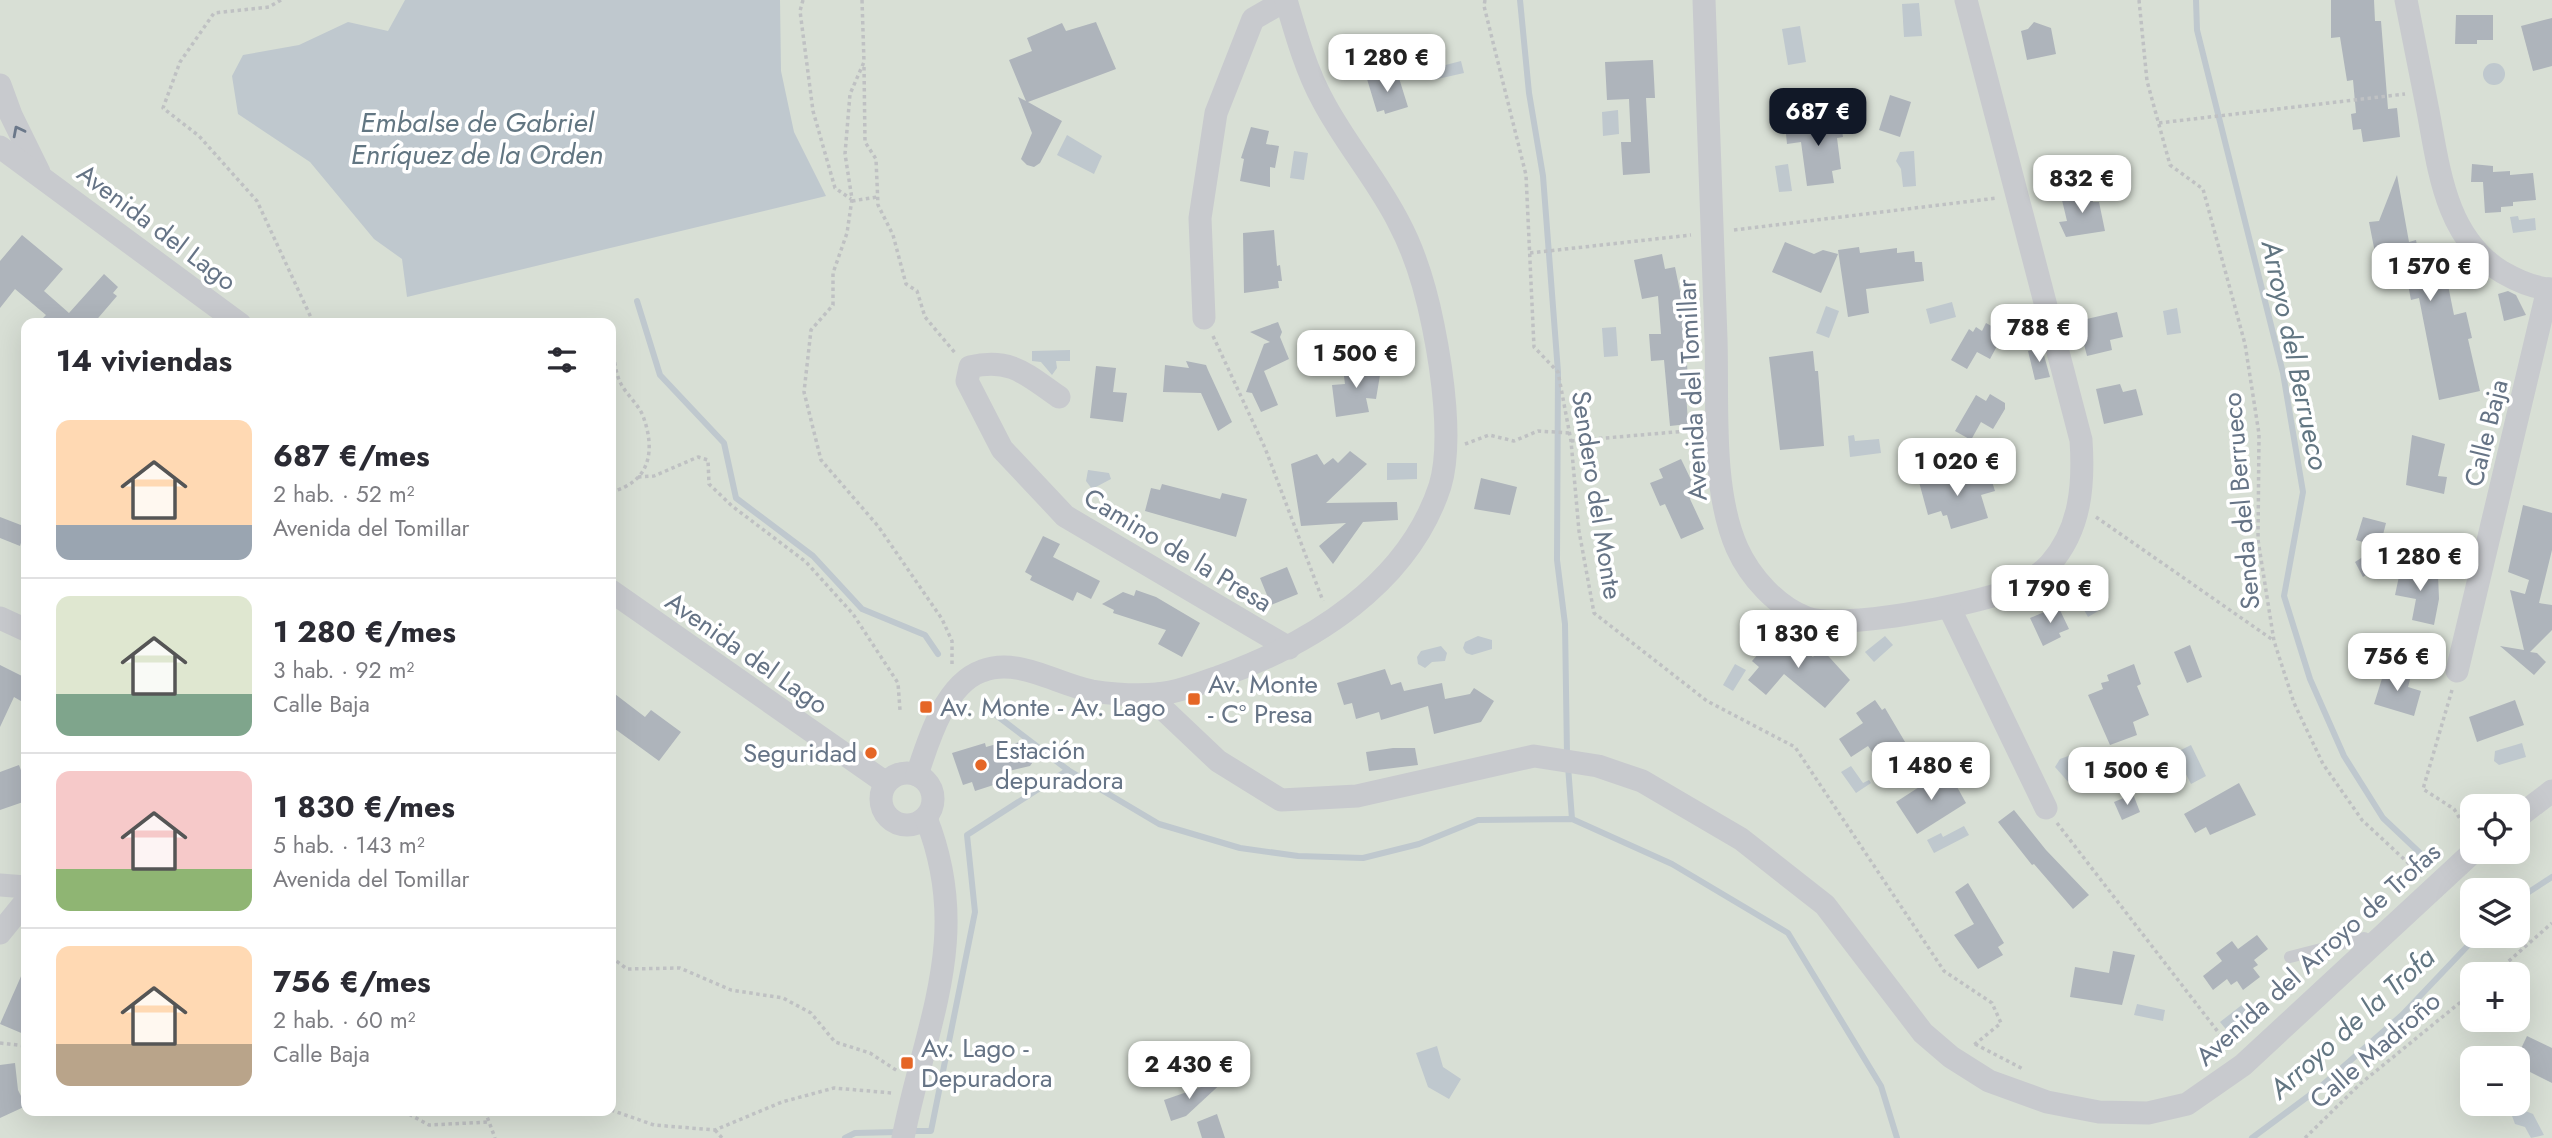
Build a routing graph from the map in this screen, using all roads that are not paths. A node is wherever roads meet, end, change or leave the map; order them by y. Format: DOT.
graph roads {
  1 [pos="1286,0"];
  2 [pos="1704,0"];
  3 [pos="1966,0"];
  4 [pos="2406,0"];
  5 [pos="0,85"];
  6 [pos="0,147"];
  7 [pos="41,175"];
  8 [pos="2550,289"];
  9 [pos="1204,317"];
  10 [pos="232,318"];
  11 [pos="1059,397"];
  12 [pos="616,594"];
  13 [pos="1949,607"];
  14 [pos="0,618"];
  15 [pos="21,628"];
  16 [pos="1289,648"];
  17 [pos="2457,671"];
  18 [pos="1158,694"];
  19 [pos="917,775"];
  20 [pos="886,783"];
  21 [pos="2552,791"];
  22 [pos="2046,808"];
  23 [pos="2530,808"];
  24 [pos="926,818"];
  25 [pos="2460,864"];
  26 [pos="0,885"];
  27 [pos="21,887"];
  28 [pos="21,907"];
  29 [pos="0,933"];
  30 [pos="2375,943"];
  31 [pos="2290,957"];
  32 [pos="903,1138"];
  1 -- 9 [label="street"];
  1 -- 16 [label="street"];
  2 -- 13 [label="street, Avenida del Tomillar"];
  3 -- 13 [label="street, Avenida del Tomillar"];
  4 -- 8 [label="street"];
  7 -- 5 [label="street, Avenida del Lago, one-way"];
  6 -- 7 [label="street, Avenida del Lago"];
  7 -- 10 [label="street, Avenida del Lago"];
  8 -- 17 [label="street, Calle Baja"];
  11 -- 16 [label="street, Camino de la Presa"];
  12 -- 20 [label="street, Avenida del Lago"];
  13 -- 22 [label="street"];
  14 -- 15 [label="street"];
  16 -- 18 [label="street"];
  18 -- 19 [label="street"];
  18 -- 30 [label="street, Avenida del Arroyo de Trofas"];
  19 -- 20 [label="street"];
  19 -- 24 [label="street"];
  20 -- 24 [label="street"];
  21 -- 23 [label="street"];
  24 -- 32 [label="street"];
  25 -- 30 [label="street, Avenida del Arroyo de Trofas"];
  26 -- 27 [label="street"];
  28 -- 29 [label="street"];
  30 -- 31 [label="lane"];
}
